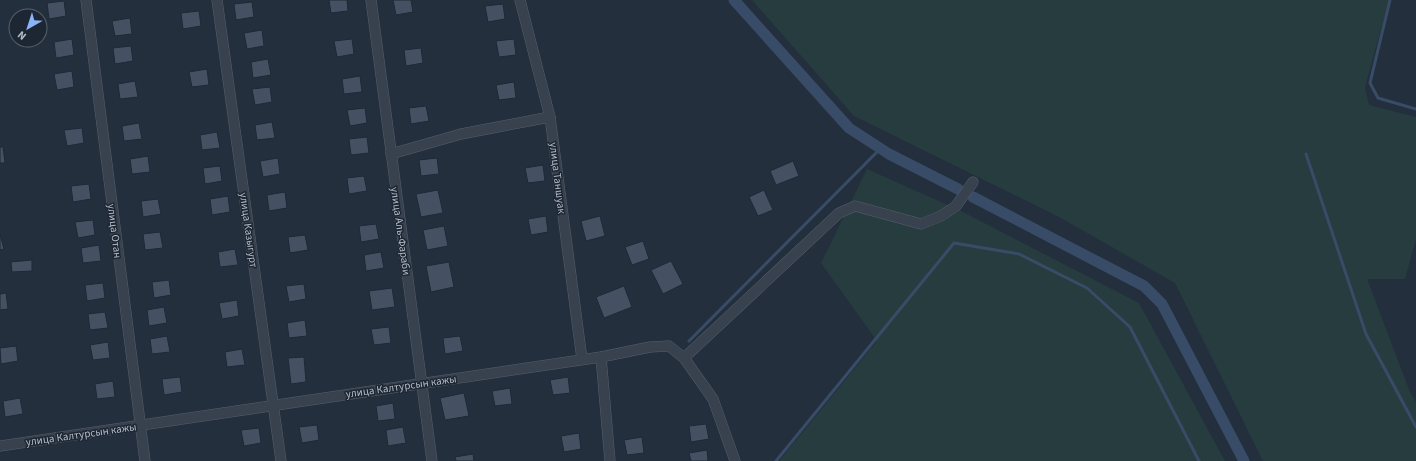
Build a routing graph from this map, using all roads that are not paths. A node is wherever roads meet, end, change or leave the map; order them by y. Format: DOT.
graph roads {
  1 [pos="86,0"];
  2 [pos="217,0"];
  3 [pos="371,0"];
  4 [pos="520,0"];
  5 [pos="550,117"];
  6 [pos="391,154"];
  7 [pos="973,182"];
  8 [pos="601,357"];
  9 [pos="684,358"];
  10 [pos="582,359"];
  11 [pos="423,383"];
  12 [pos="274,405"];
  13 [pos="140,425"];
  14 [pos="0,446"];
  15 [pos="145,461"];
  16 [pos="281,461"];
  17 [pos="432,461"];
  18 [pos="610,461"];
  19 [pos="734,461"];
  1 -- 13 [label="street, улица Отан"];
  2 -- 12 [label="street, улица Казыгурт"];
  3 -- 6 [label="street, улица Аль-Фараби"];
  4 -- 5 [label="street, улица Таншуак"];
  5 -- 6 [label="street"];
  5 -- 10 [label="street, улица Таншуак"];
  6 -- 11 [label="street, улица Аль-Фараби"];
  7 -- 9 [label="street"];
  8 -- 9 [label="street, улица Калтурсын кажы"];
  8 -- 10 [label="street, улица Калтурсын кажы"];
  8 -- 18 [label="street"];
  9 -- 19 [label="street, улица Калтурсын кажы"];
  10 -- 11 [label="street, улица Калтурсын кажы"];
  11 -- 12 [label="street, улица Калтурсын кажы"];
  11 -- 17 [label="street, улица Аль-Фараби"];
  12 -- 13 [label="street, улица Калтурсын кажы"];
  12 -- 16 [label="street, улица Казыгурт"];
  13 -- 14 [label="street, улица Калтурсын кажы"];
  13 -- 15 [label="street, улица Отан"];
}
